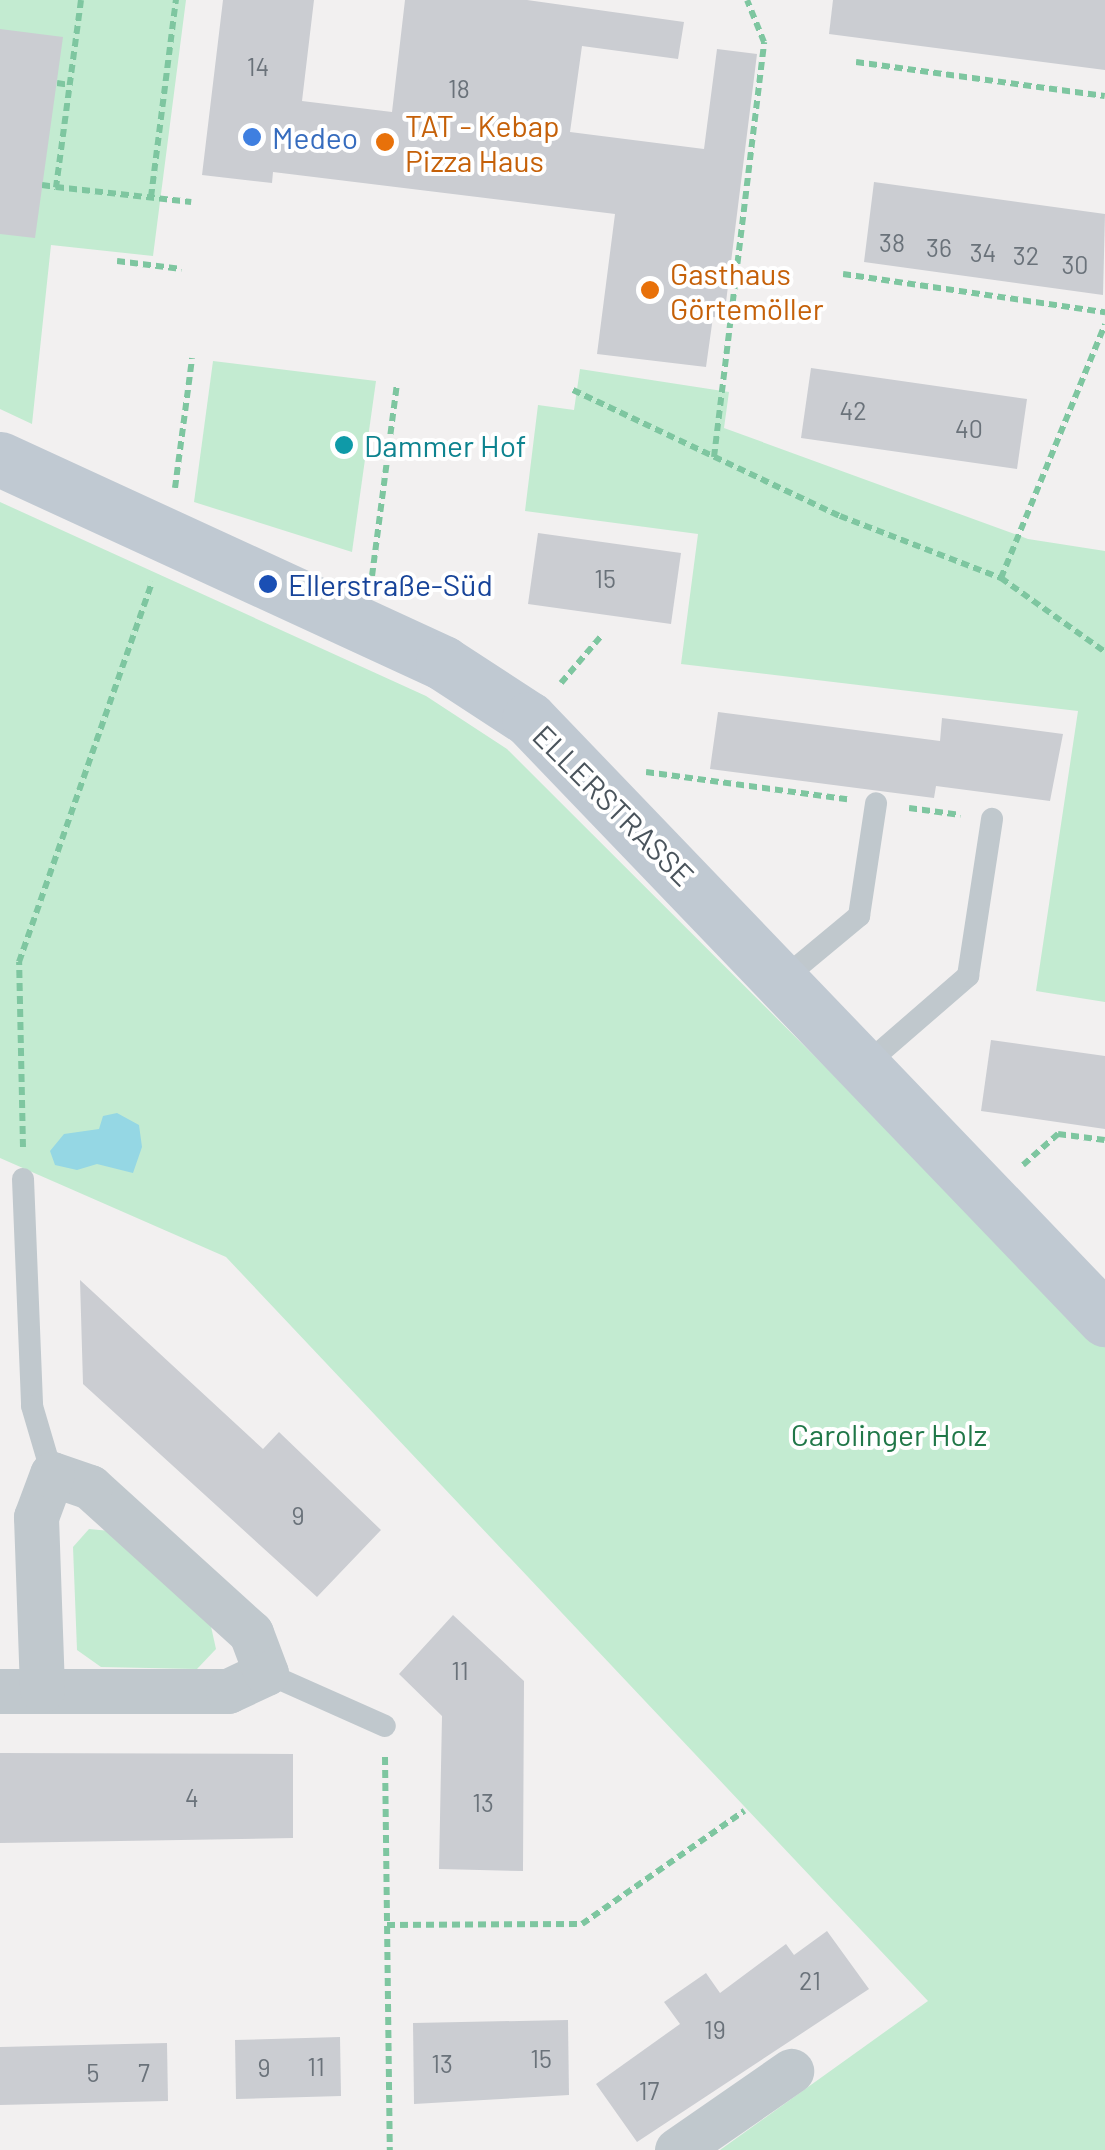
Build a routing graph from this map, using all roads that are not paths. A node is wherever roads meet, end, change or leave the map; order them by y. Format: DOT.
graph roads {
  1 [pos="0,458"];
  2 [pos="876,803"];
  3 [pos="992,819"];
  4 [pos="782,979"];
  5 [pos="864,1066"];
  6 [pos="23,1178"];
  7 [pos="1105,1318"];
  8 [pos="52,1474"];
  9 [pos="266,1674"];
  10 [pos="21,1690"];
  11 [pos="384,1726"];
  12 [pos="791,2071"];
  13 [pos="677,2150"];
  1 -- 4 [label="street, ELLERSTRASSE"];
  2 -- 4 [label="lane"];
  3 -- 5 [label="lane"];
  4 -- 5 [label="street, ELLERSTRASSE"];
  5 -- 7 [label="street, ELLERSTRASSE"];
  6 -- 8 [label="lane"];
  8 -- 9 [label="street"];
  8 -- 10 [label="street"];
  9 -- 10 [label="street"];
  9 -- 11 [label="lane"];
  12 -- 13 [label="street"];
}
